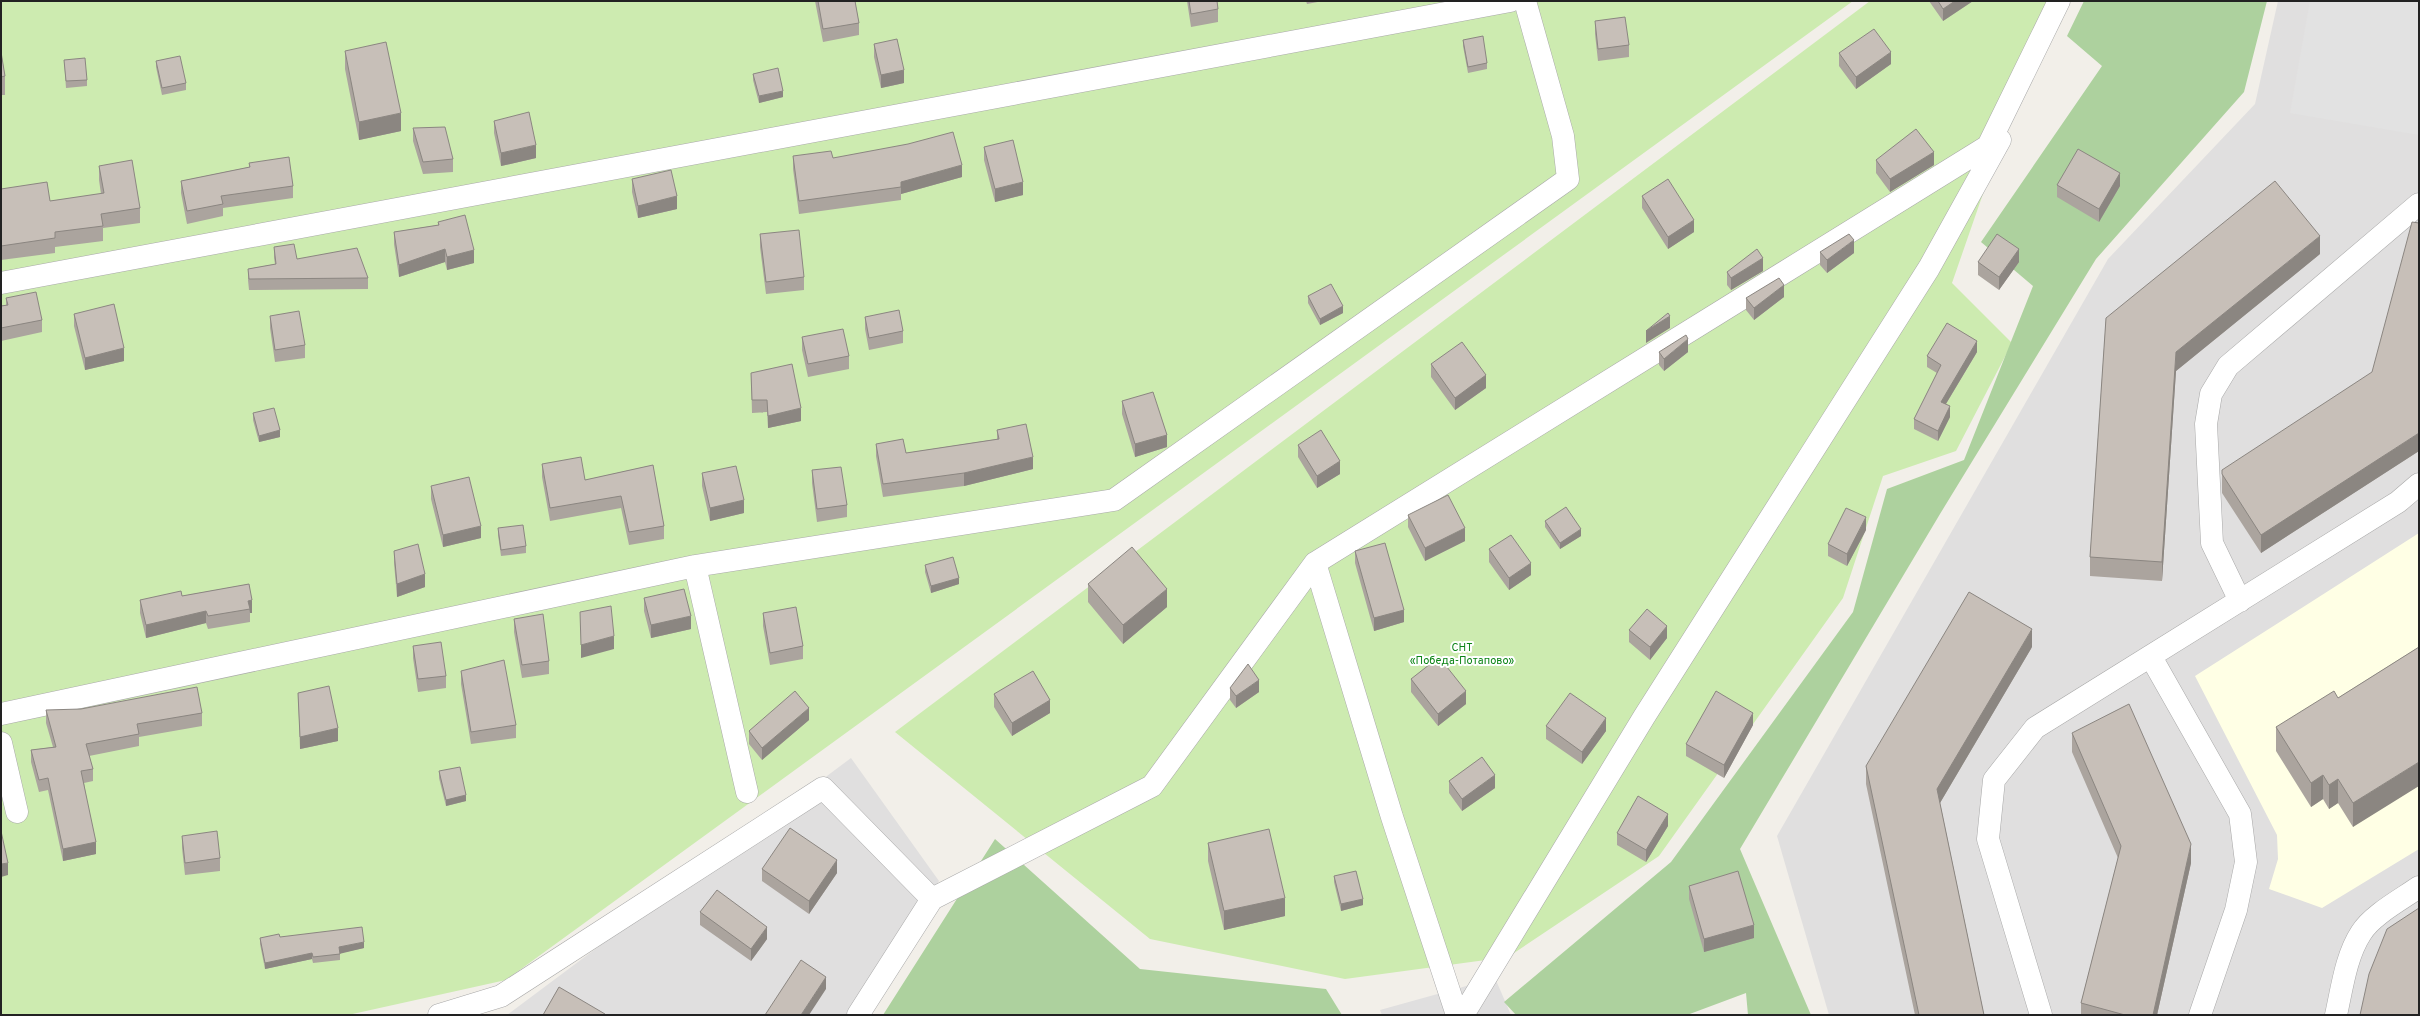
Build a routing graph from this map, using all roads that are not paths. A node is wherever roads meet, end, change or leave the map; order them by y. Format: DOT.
graph roads {
  1 [pos="1510,1"];
  2 [pos="1525,1"];
  3 [pos="2059,1"];
  4 [pos="2063,1"];
  5 [pos="2419,204"];
  6 [pos="1,283"];
  7 [pos="2419,484"];
  8 [pos="1315,562"];
  9 [pos="695,566"];
  10 [pos="2240,601"];
  11 [pos="2151,657"];
  12 [pos="1,714"];
  13 [pos="1,742"];
  14 [pos="747,792"];
  15 [pos="17,812"];
  16 [pos="2419,887"];
  17 [pos="932,899"];
  18 [pos="439,1015"];
  19 [pos="858,1015"];
  20 [pos="1456,1015"];
  21 [pos="1463,1015"];
  22 [pos="2041,1015"];
  23 [pos="2200,1015"];
  24 [pos="2336,1015"];
  1 -- 6 [label="street"];
  2 -- 9 [label="street"];
  3 -- 8 [label="street"];
  4 -- 21 [label="street"];
  5 -- 10 [label="street"];
  7 -- 10 [label="street"];
  8 -- 17 [label="street"];
  8 -- 20 [label="street"];
  9 -- 12 [label="street"];
  9 -- 14 [label="street"];
  10 -- 11 [label="street"];
  11 -- 22 [label="street"];
  11 -- 23 [label="street"];
  13 -- 15 [label="street"];
  16 -- 24 [label="street"];
  17 -- 18 [label="street"];
  17 -- 19 [label="street"];
}
